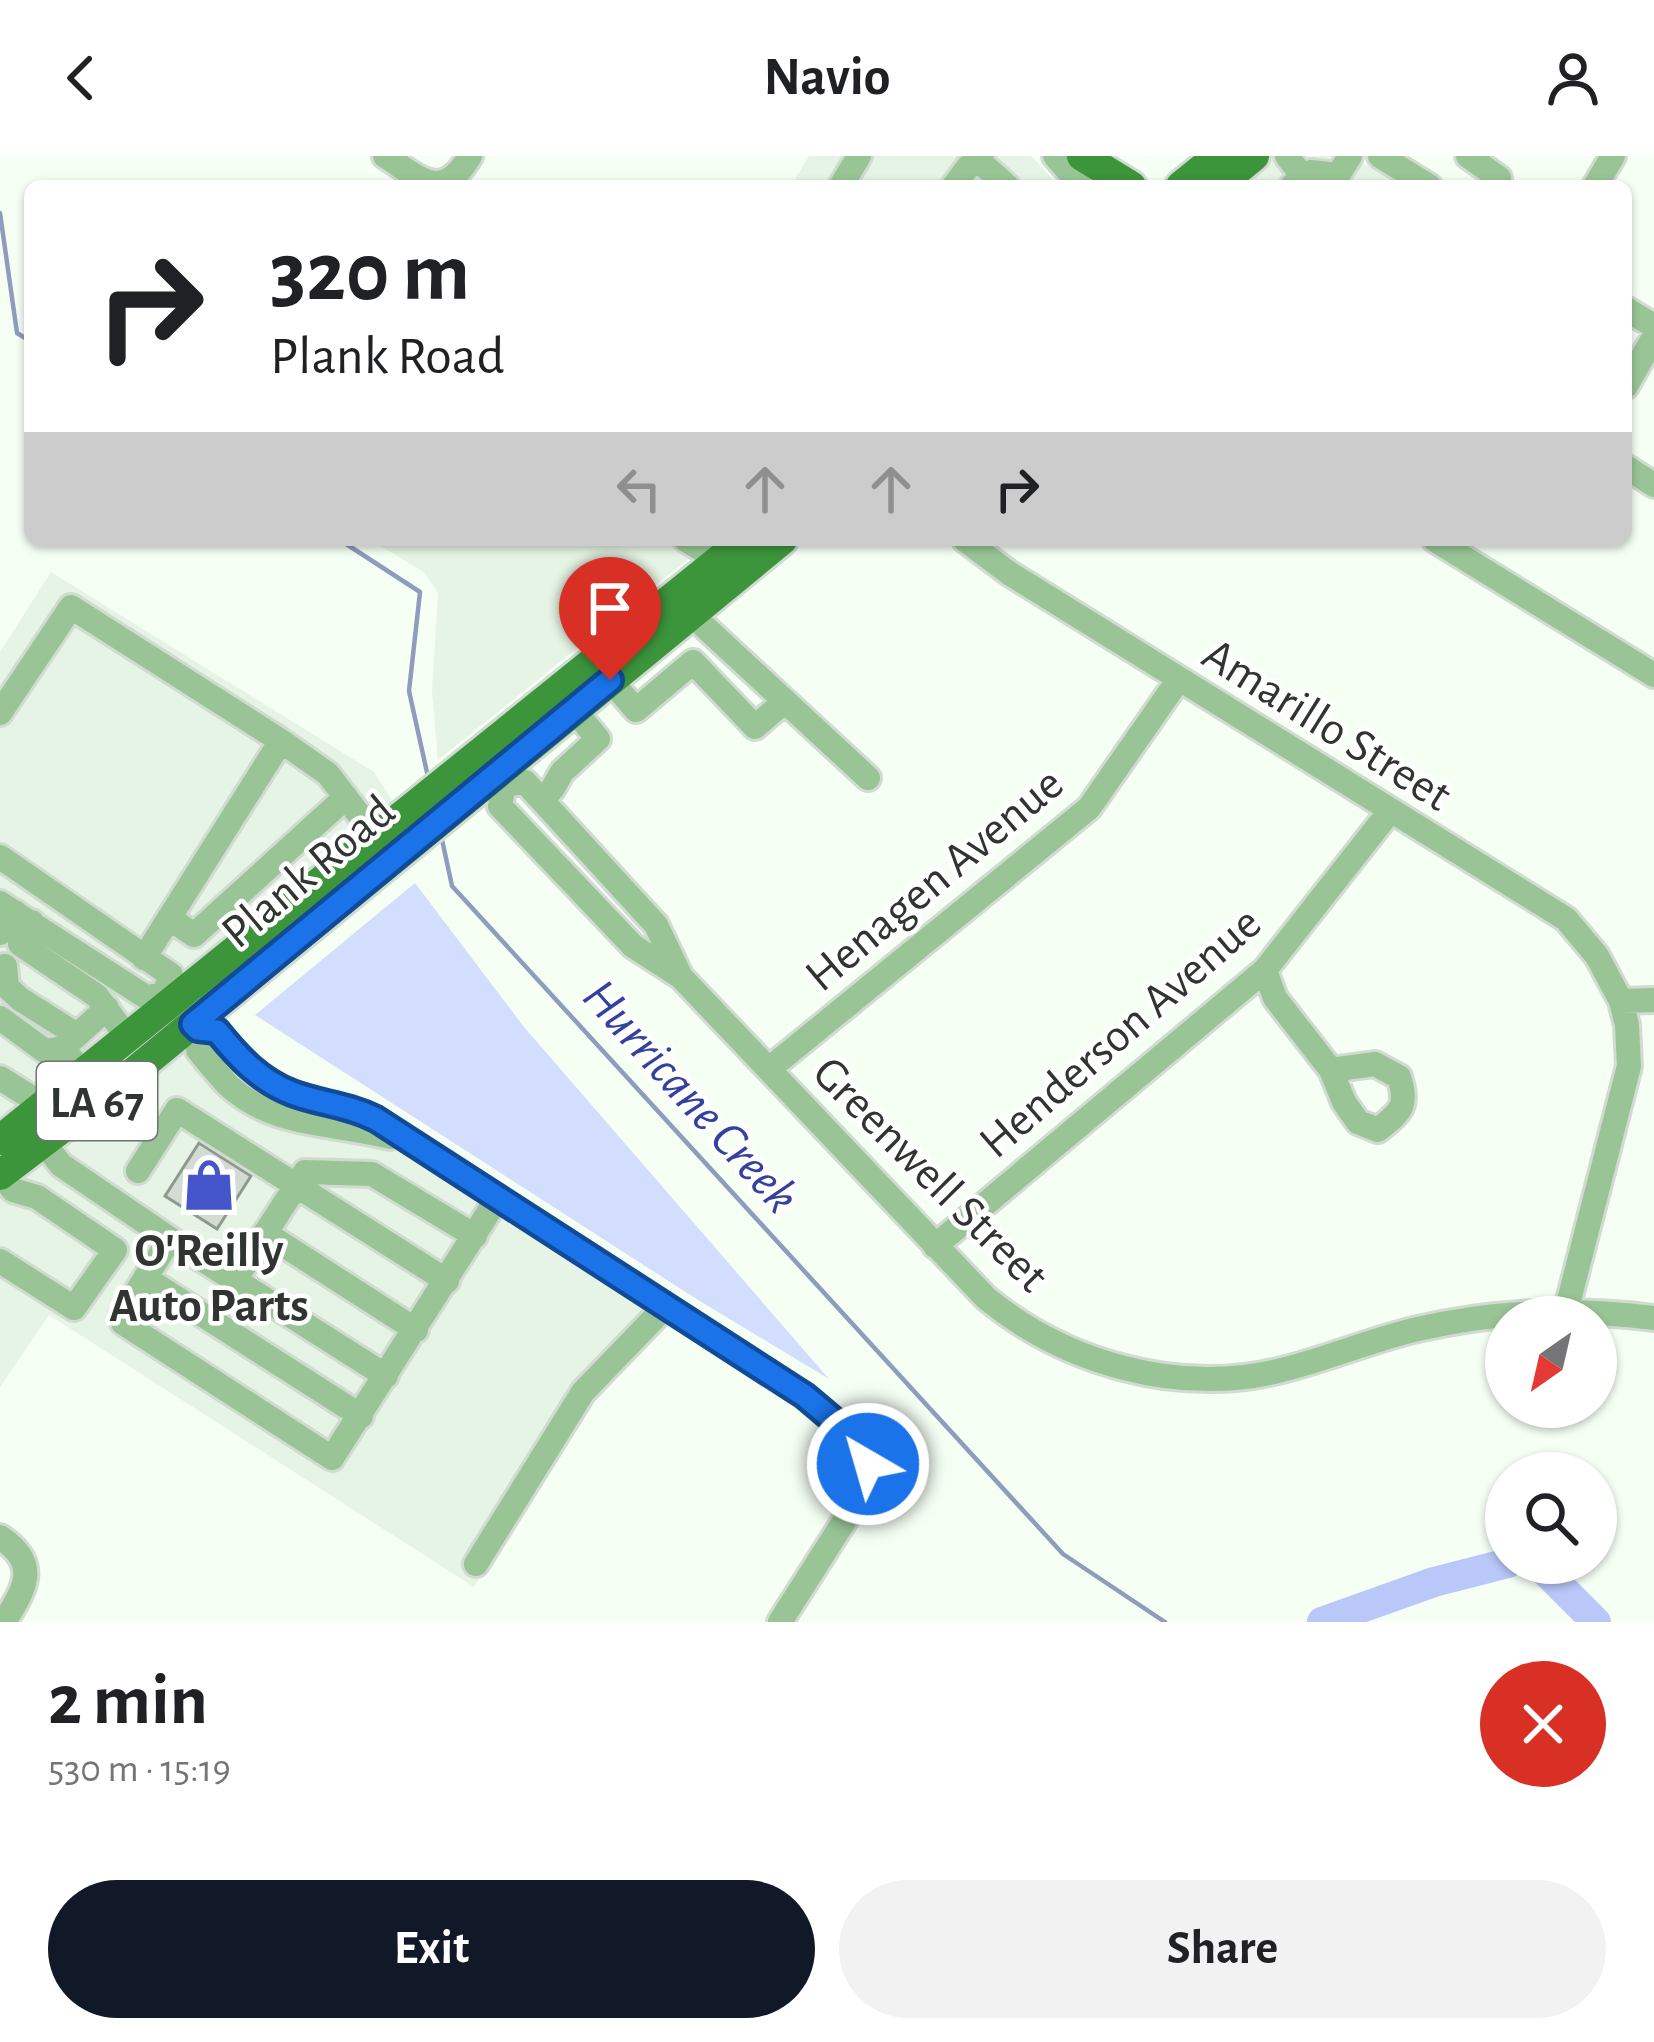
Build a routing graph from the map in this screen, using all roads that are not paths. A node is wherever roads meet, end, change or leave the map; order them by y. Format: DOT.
graph roads {
  1 [pos="386,156"];
  2 [pos="1055,156"];
  3 [pos="1350,156"];
  4 [pos="1380,156"];
  5 [pos="1468,156"];
  6 [pos="981,159"];
  7 [pos="1085,164"];
  8 [pos="1236,170"];
  9 [pos="1501,174"];
  10 [pos="423,180"];
  11 [pos="958,180"];
  12 [pos="1118,180"];
  13 [pos="1202,180"];
  14 [pos="1301,180"];
  15 [pos="1410,180"];
  16 [pos="1654,337"];
  17 [pos="1632,376"];
  18 [pos="696,546"];
  19 [pos="736,546"];
  20 [pos="773,546"];
  21 [pos="973,546"];
  22 [pos="1445,546"];
  23 [pos="719,560"];
  24 [pos="682,605"];
  25 [pos="652,645"];
  26 [pos="679,674"];
  27 [pos="1654,675"];
  28 [pos="1179,679"];
  29 [pos="610,680"];
  30 [pos="784,702"];
  31 [pos="573,709"];
  32 [pos="0,713"];
  33 [pos="281,741"];
  34 [pos="492,770"];
  35 [pos="868,778"];
  36 [pos="346,797"];
  37 [pos="542,800"];
  38 [pos="1390,811"];
  39 [pos="393,834"];
  40 [pos="0,857"];
  41 [pos="170,918"];
  42 [pos="13,923"];
  43 [pos="144,958"];
  44 [pos="3,970"];
  45 [pos="1265,970"];
  46 [pos="681,977"];
  47 [pos="1654,1000"];
  48 [pos="1621,1001"];
  49 [pos="107,1008"];
  50 [pos="182,1012"];
  51 [pos="0,1018"];
  52 [pos="128,1037"];
  53 [pos="70,1041"];
  54 [pos="769,1069"];
  55 [pos="1331,1070"];
  56 [pos="83,1073"];
  57 [pos="0,1078"];
  58 [pos="107,1094"];
  59 [pos="43,1106"];
  60 [pos="159,1136"];
  61 [pos="0,1140"];
  62 [pos="44,1142"];
  63 [pos="138,1171"];
  64 [pos="1,1175"];
  65 [pos="296,1185"];
  66 [pos="497,1199"];
  67 [pos="266,1233"];
  68 [pos="475,1236"];
  69 [pos="170,1239"];
  70 [pos="935,1246"];
  71 [pos="0,1261"];
  72 [pos="145,1278"];
  73 [pos="235,1280"];
  74 [pos="447,1281"];
  75 [pos="1570,1296"];
  76 [pos="665,1307"];
  77 [pos="1617,1315"];
  78 [pos="1485,1318"];
  79 [pos="1654,1318"];
  80 [pos="416,1330"];
  81 [pos="386,1376"];
  82 [pos="361,1416"];
  83 [pos="0,1537"];
  84 [pos="476,1564"];
  85 [pos="4,1622"];
  86 [pos="780,1622"];
  1 -- 10 [label="street"];
  2 -- 7 [label="street"];
  3 -- 14 [label="street"];
  4 -- 15 [label="street"];
  5 -- 9 [label="street"];
  6 -- 11 [label="street"];
  7 -- 12 [label="main road"];
  8 -- 13 [label="main road"];
  16 -- 17 [label="street"];
  18 -- 23 [label="street"];
  19 -- 23 [label="main road, Plank Road / LA 67"];
  20 -- 24 [label="main road, Plank Road / LA 67"];
  21 -- 28 [label="street, Amarillo Street"];
  22 -- 27 [label="street"];
  23 -- 24 [label="main road, Plank Road / LA 67"];
  24 -- 25 [label="main road, Plank Road / LA 67"];
  24 -- 30 [label="street"];
  24 -- 34 [label="main road, Plank Road / LA 67"];
  25 -- 26 [label="street"];
  25 -- 29 [label="main road, Plank Road / LA 67"];
  26 -- 29 [label="street"];
  26 -- 30 [label="street"];
  28 -- 38 [label="street, Amarillo Street"];
  28 -- 54 [label="street, Henagen Avenue"];
  29 -- 31 [label="main road, Plank Road / LA 67"];
  30 -- 35 [label="street"];
  31 -- 34 [label="main road, Plank Road / LA 67"];
  31 -- 37 [label="street"];
  32 -- 33 [label="street"];
  33 -- 36 [label="street"];
  33 -- 41 [label="street"];
  34 -- 37 [label="street, Greenwell Street"];
  34 -- 39 [label="main road, Plank Road / LA 67"];
  34 -- 46 [label="street, Greenwell Street"];
  36 -- 39 [label="street"];
  36 -- 41 [label="street"];
  37 -- 46 [label="street, Greenwell Street"];
  38 -- 45 [label="street, Henderson Avenue"];
  38 -- 48 [label="street, Amarillo Street"];
  39 -- 50 [label="main road, Plank Road / LA 67"];
  40 -- 43 [label="street"];
  41 -- 43 [label="street"];
  42 -- 44 [label="street"];
  42 -- 49 [label="street"];
  42 -- 50 [label="street"];
  43 -- 50 [label="street"];
  44 -- 53 [label="street"];
  45 -- 55 [label="street"];
  45 -- 70 [label="street, Henderson Avenue"];
  46 -- 54 [label="street, Greenwell Street"];
  47 -- 48 [label="street"];
  48 -- 75 [label="street"];
  49 -- 52 [label="street"];
  49 -- 53 [label="street"];
  50 -- 52 [label="main road, Plank Road / LA 67"];
  50 -- 58 [label="main road, Plank Road / LA 67"];
  50 -- 66 [label="street"];
  51 -- 53 [label="street"];
  52 -- 56 [label="main road, Plank Road / LA 67"];
  53 -- 56 [label="street"];
  54 -- 70 [label="street, Greenwell Street"];
  56 -- 59 [label="main road, Plank Road / LA 67"];
  57 -- 59 [label="street"];
  58 -- 60 [label="street"];
  58 -- 62 [label="main road, Plank Road / LA 67"];
  59 -- 61 [label="main road, Plank Road / LA 67"];
  60 -- 63 [label="street"];
  60 -- 65 [label="street"];
  62 -- 64 [label="main road, Plank Road / LA 67"];
  62 -- 69 [label="street"];
  64 -- 71 [label="street"];
  65 -- 67 [label="street"];
  65 -- 68 [label="street"];
  65 -- 74 [label="street"];
  66 -- 68 [label="street"];
  66 -- 76 [label="street"];
  67 -- 73 [label="street"];
  67 -- 80 [label="street"];
  68 -- 74 [label="street"];
  69 -- 72 [label="street"];
  69 -- 73 [label="street"];
  70 -- 78 [label="street, Greenwell Street"];
  72 -- 82 [label="street"];
  72 -- 82 [label="street"];
  73 -- 81 [label="street"];
  74 -- 80 [label="street"];
  76 -- 84 [label="street"];
  76 -- 86 [label="street"];
  77 -- 79 [label="street, Greenwell Street"];
  80 -- 81 [label="street"];
  81 -- 82 [label="street"];
  83 -- 85 [label="street"];
}
